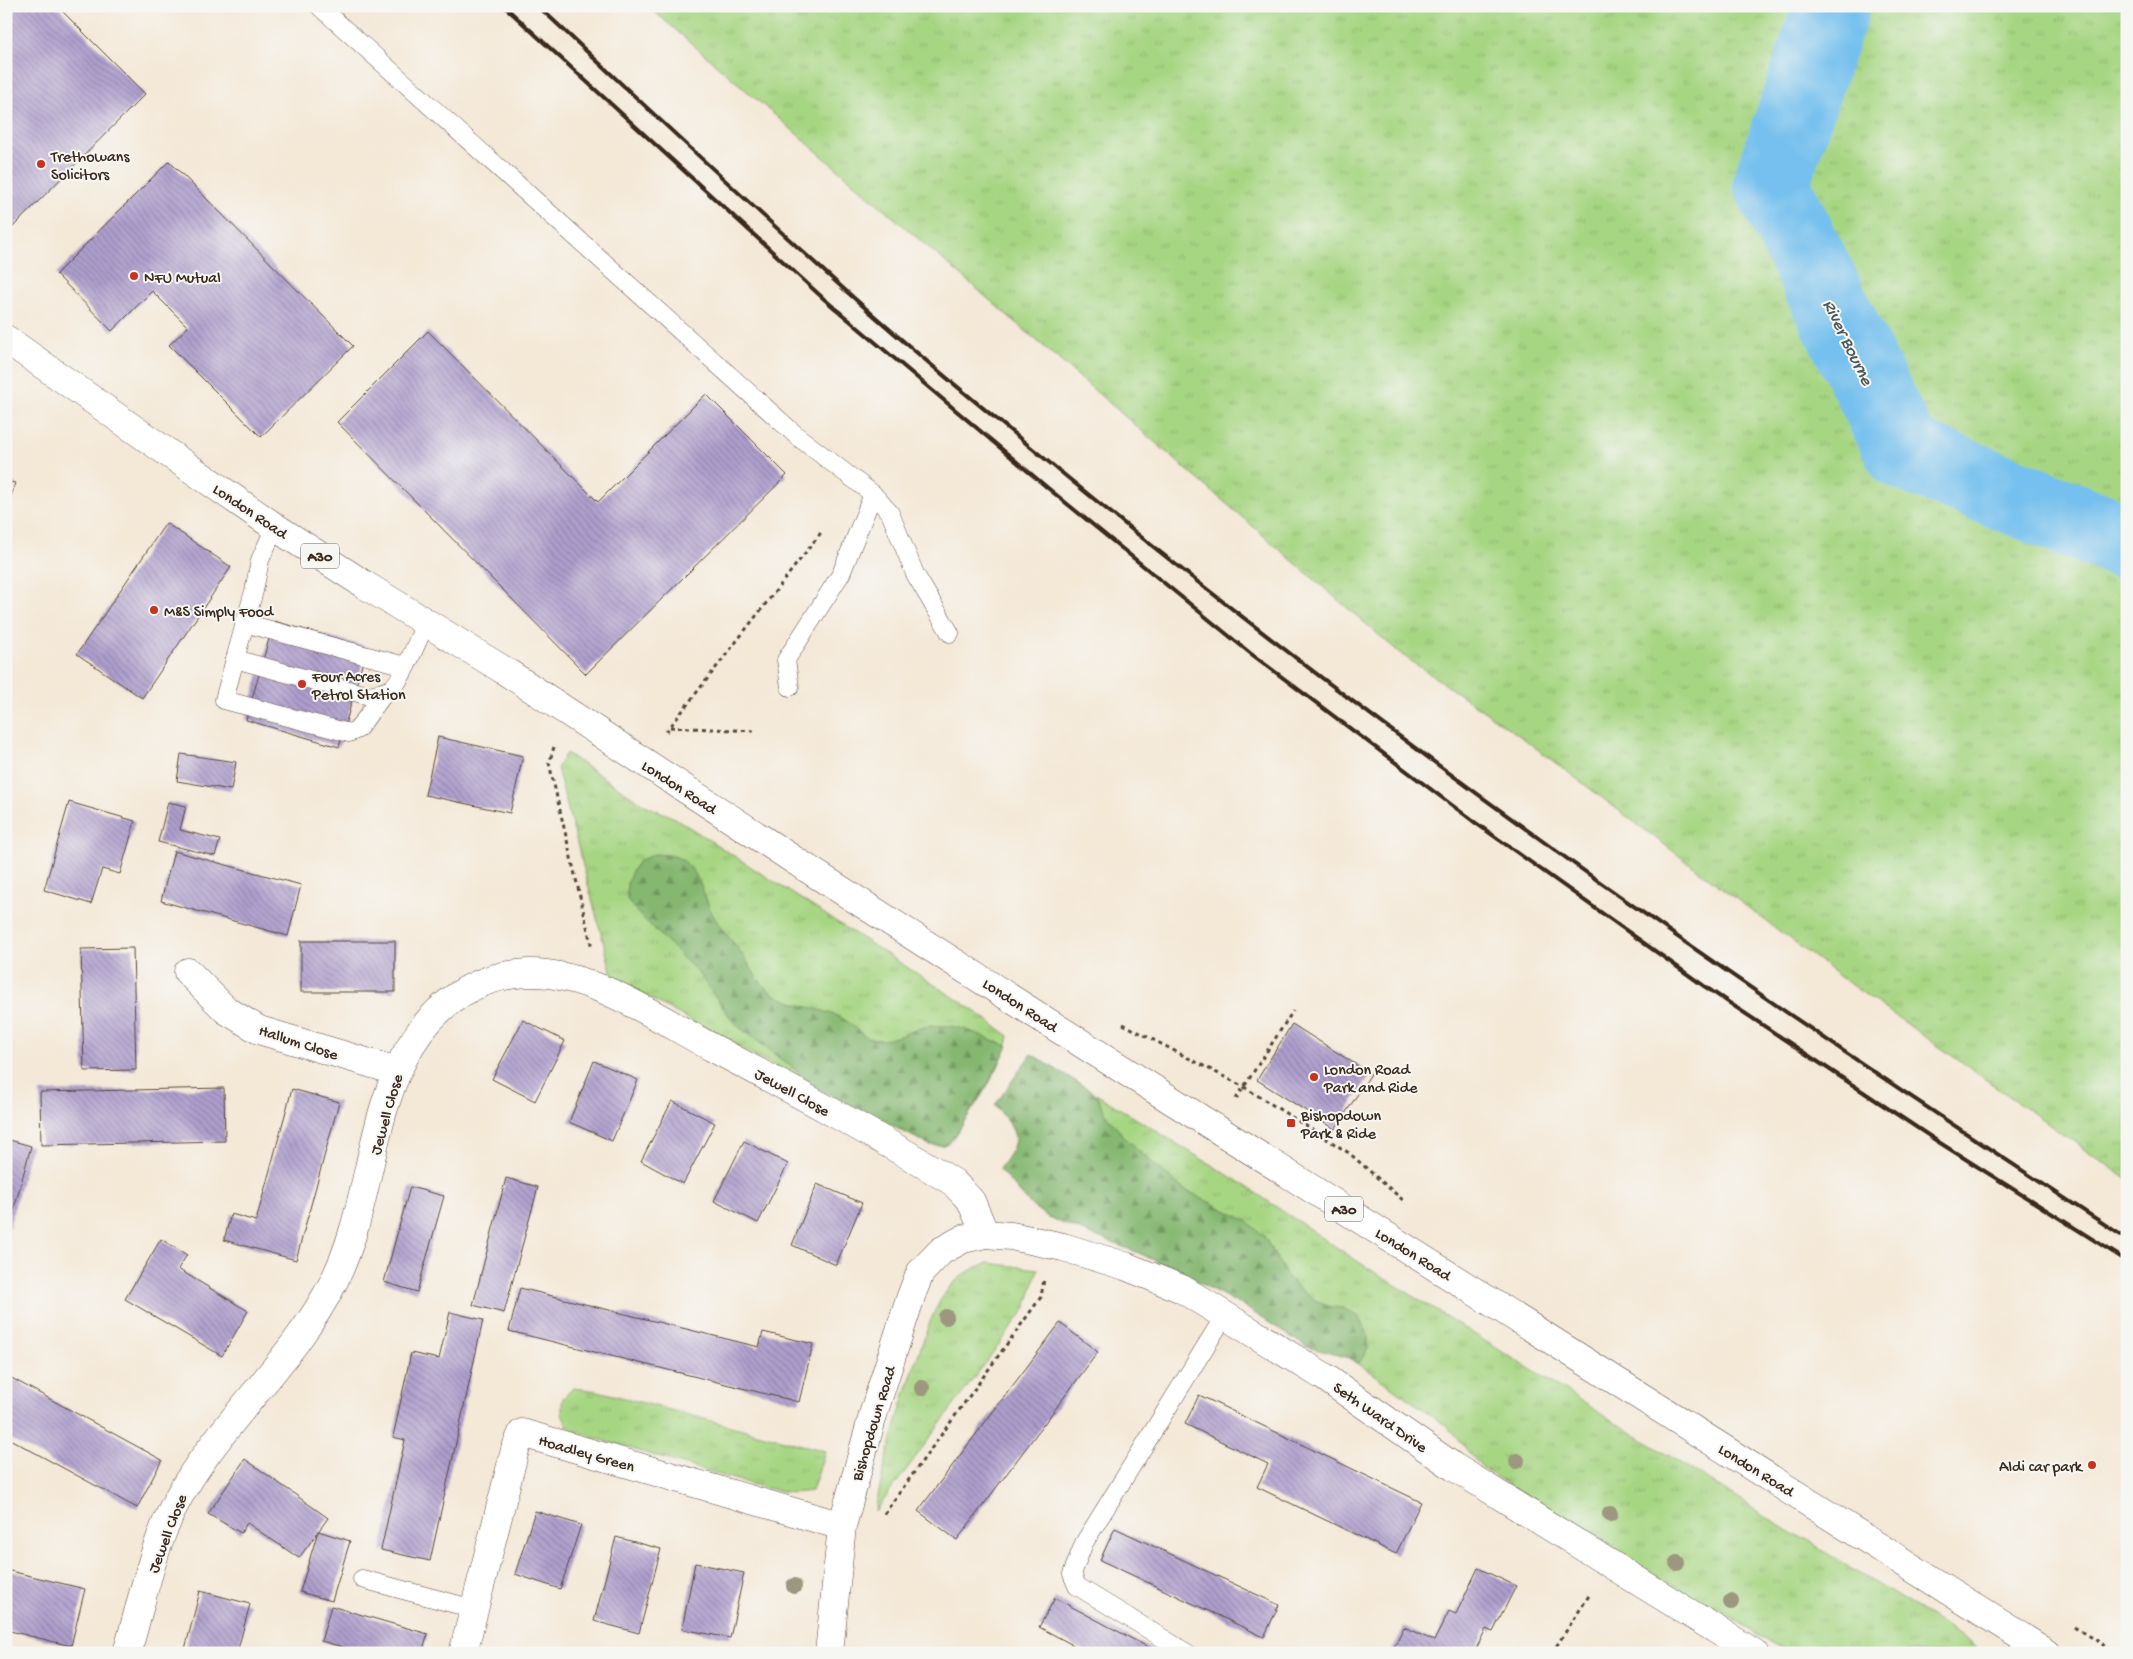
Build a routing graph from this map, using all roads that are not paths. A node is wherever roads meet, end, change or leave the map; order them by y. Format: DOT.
graph roads {
  1 [pos="319,6"];
  2 [pos="6,339"];
  3 [pos="866,489"];
  4 [pos="275,527"];
  5 [pos="426,622"];
  6 [pos="244,624"];
  7 [pos="950,633"];
  8 [pos="235,659"];
  9 [pos="405,666"];
  10 [pos="790,687"];
  11 [pos="386,691"];
  12 [pos="188,972"];
  13 [pos="396,1071"];
  14 [pos="985,1234"];
  15 [pos="1225,1315"];
  16 [pos="842,1526"];
  17 [pos="362,1579"];
  18 [pos="474,1609"];
  19 [pos="127,1653"];
  20 [pos="463,1653"];
  21 [pos="829,1653"];
  22 [pos="1187,1653"];
  23 [pos="1754,1653"];
  24 [pos="2047,1653"];
  1 -- 3 [label="lane"];
  2 -- 4 [label="main road, London Road / A30"];
  3 -- 7 [label="lane"];
  3 -- 10 [label="lane"];
  4 -- 5 [label="main road, London Road / A30"];
  4 -- 6 [label="lane"];
  5 -- 9 [label="lane"];
  5 -- 24 [label="main road, London Road / A30"];
  6 -- 8 [label="lane"];
  6 -- 9 [label="lane"];
  8 -- 11 [label="lane"];
  8 -- 11 [label="lane"];
  9 -- 11 [label="lane"];
  12 -- 13 [label="main road, Hallum Close"];
  13 -- 14 [label="main road, Jewell Close"];
  13 -- 19 [label="main road, Jewell Close"];
  14 -- 15 [label="main road, Seth Ward Drive"];
  14 -- 16 [label="main road, Bishopdown Road"];
  15 -- 22 [label="lane"];
  15 -- 23 [label="main road, Seth Ward Drive"];
  16 -- 18 [label="main road, Hoadley Green"];
  16 -- 21 [label="main road, Bishopdown Road"];
  17 -- 18 [label="lane"];
  18 -- 20 [label="main road, Hoadley Green"];
}
